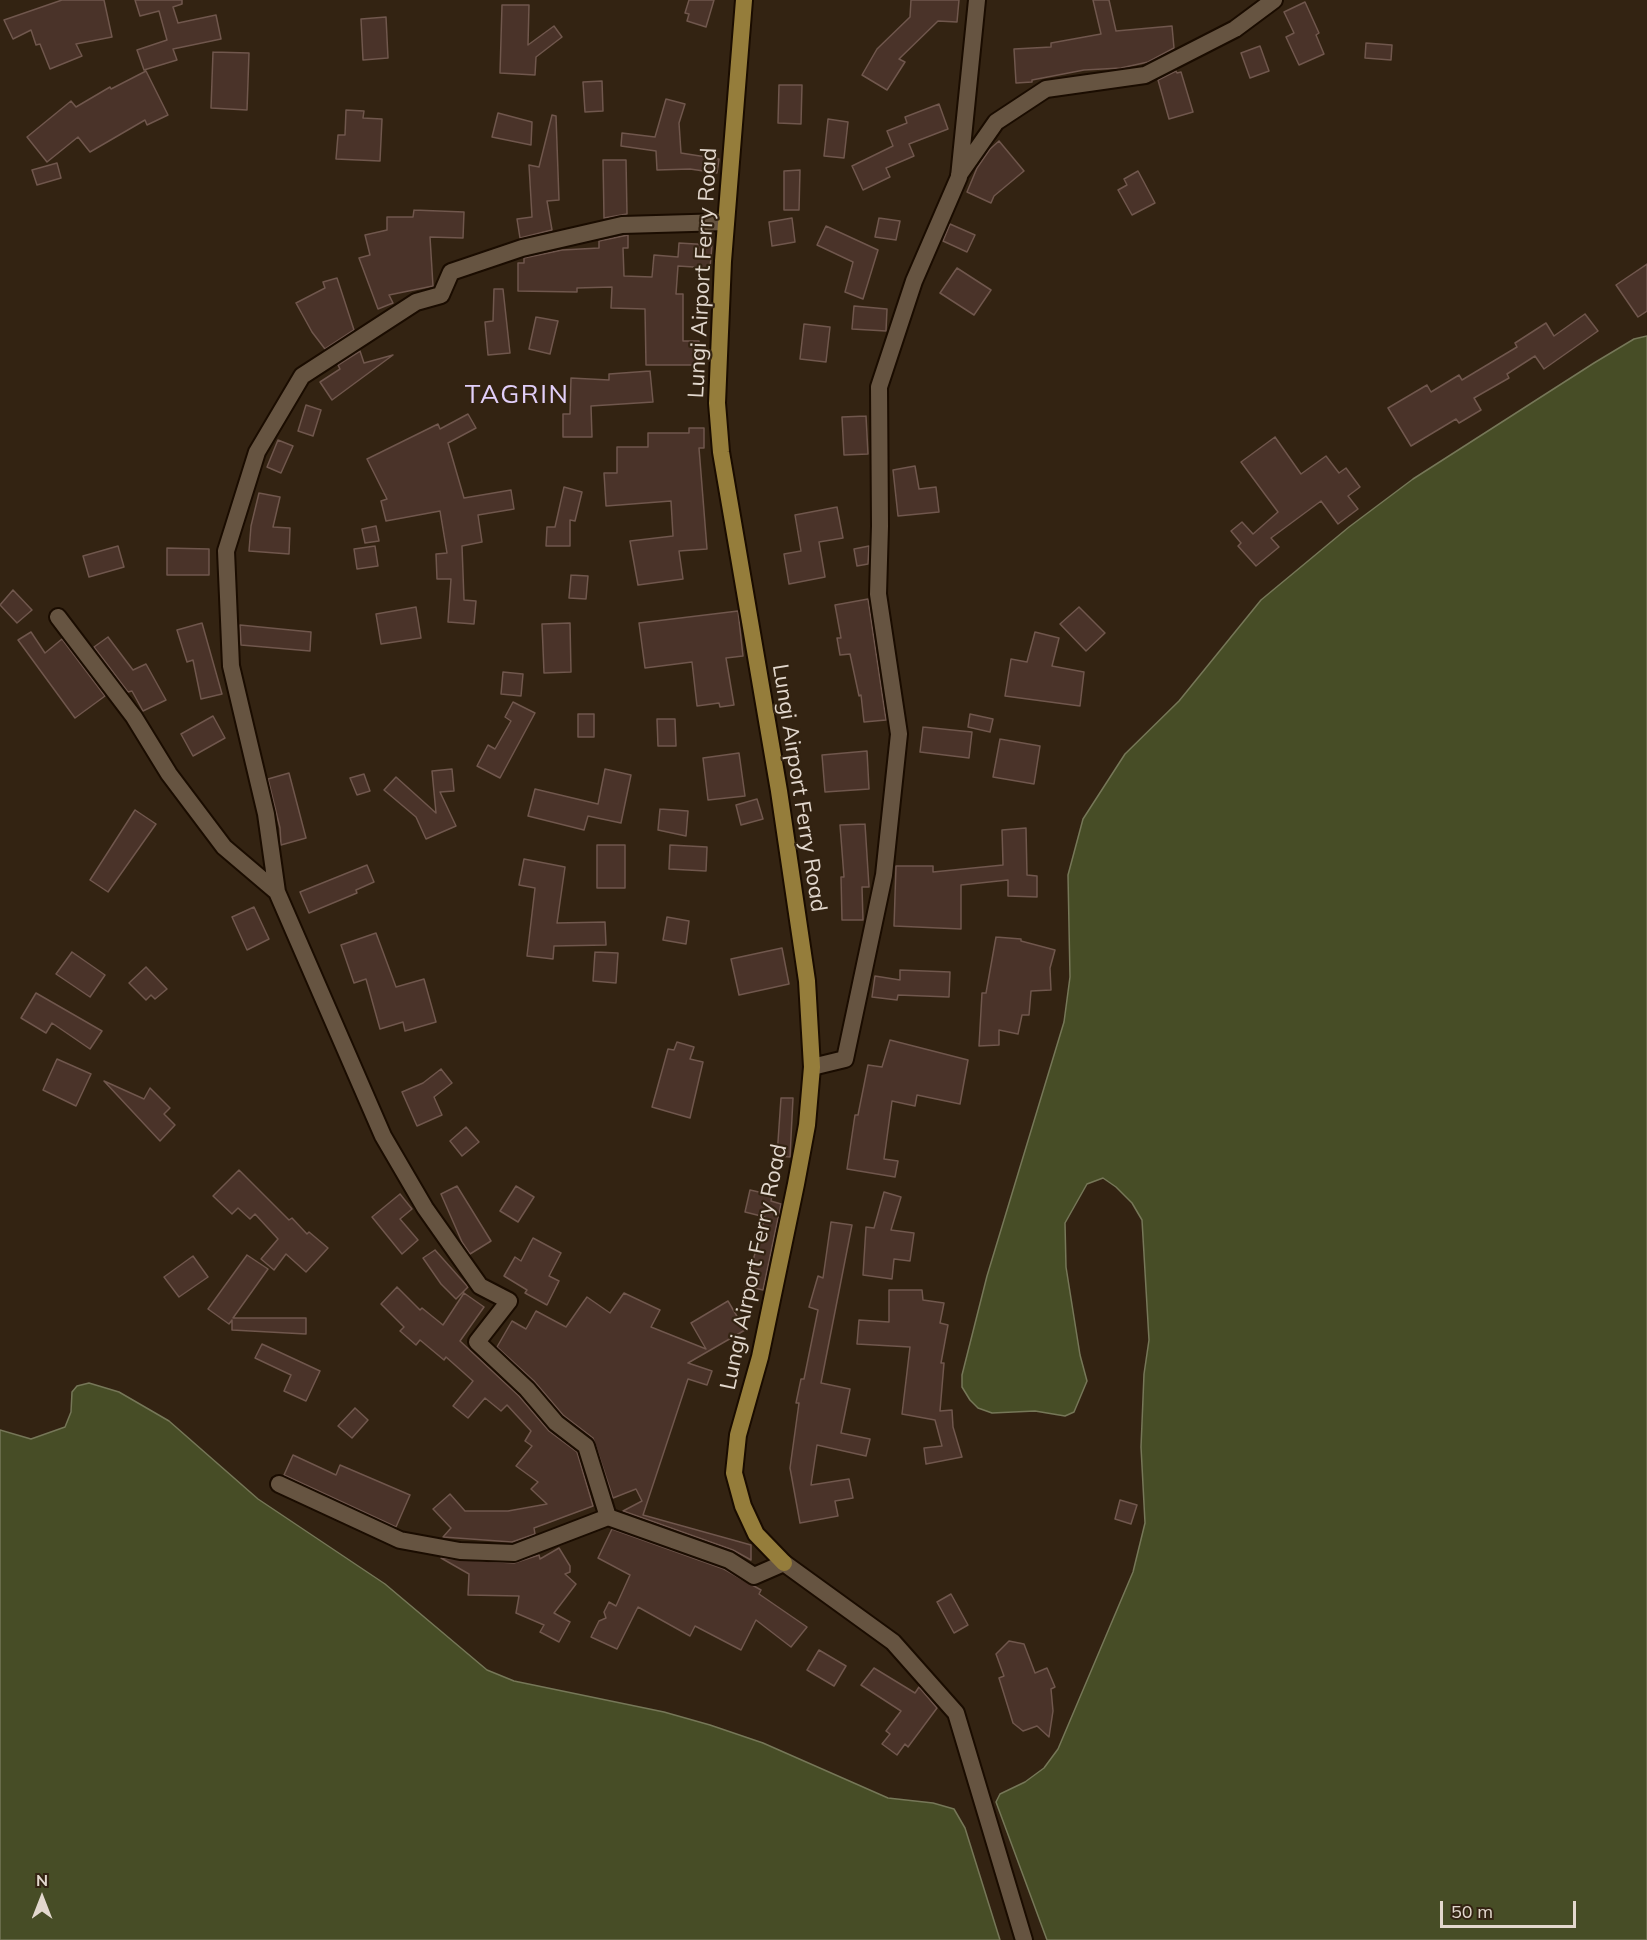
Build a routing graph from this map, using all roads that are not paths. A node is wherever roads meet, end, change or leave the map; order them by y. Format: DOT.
graph roads {
  1 [pos="744,0"];
  2 [pos="977,0"];
  3 [pos="1274,0"];
  4 [pos="959,176"];
  5 [pos="726,222"];
  6 [pos="58,617"];
  7 [pos="277,891"];
  8 [pos="812,1067"];
  9 [pos="279,1484"];
  10 [pos="608,1517"];
  11 [pos="783,1563"];
  12 [pos="1024,1940"];
  1 -- 5 [label="main road, Lungi Airport Ferry Road"];
  2 -- 4 [label="street"];
  3 -- 4 [label="street"];
  4 -- 8 [label="street"];
  5 -- 7 [label="street"];
  5 -- 8 [label="main road, Lungi Airport Ferry Road"];
  6 -- 7 [label="street"];
  7 -- 10 [label="street"];
  8 -- 11 [label="main road, Lungi Airport Ferry Road"];
  9 -- 10 [label="street"];
  10 -- 11 [label="street"];
  11 -- 12 [label="street"];
}
